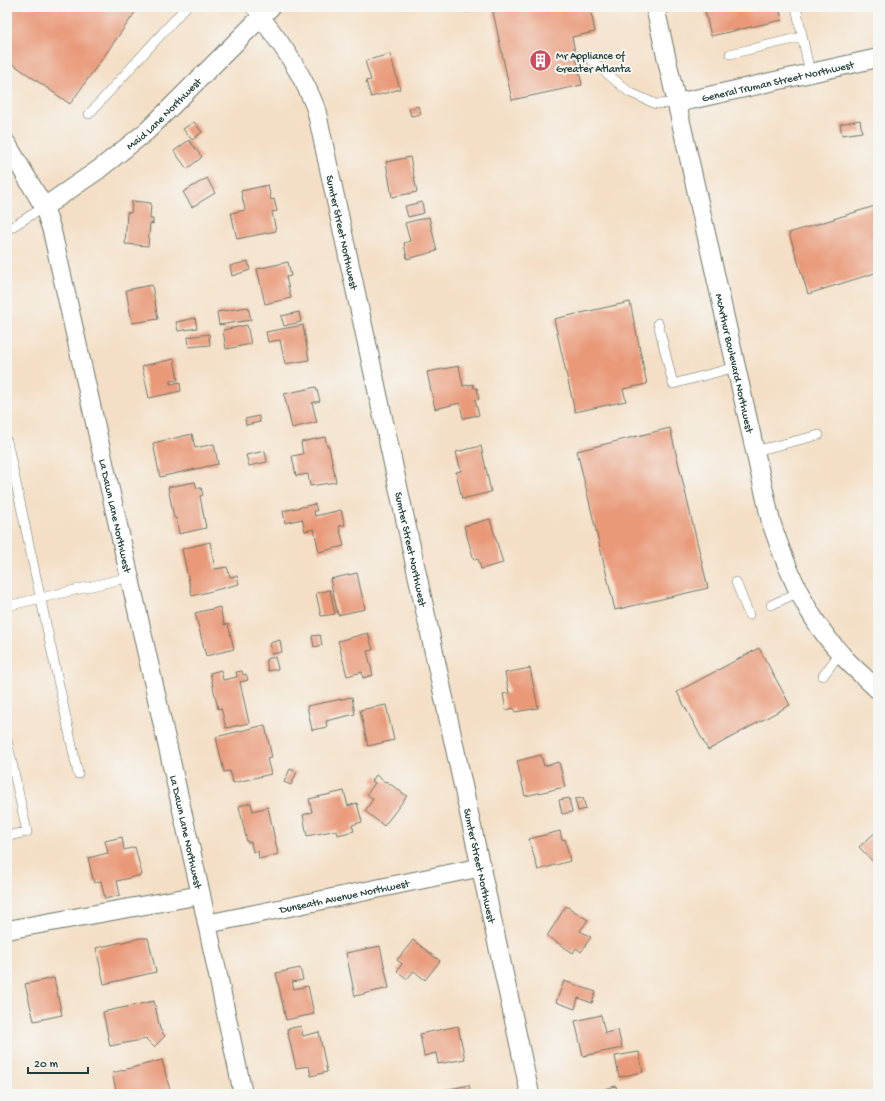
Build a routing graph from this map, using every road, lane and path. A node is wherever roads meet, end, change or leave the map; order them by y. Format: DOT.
graph roads {
  1 [pos="186,7"];
  2 [pos="655,7"];
  3 [pos="796,7"];
  4 [pos="260,11"];
  5 [pos="802,37"];
  6 [pos="730,54"];
  7 [pos="878,58"];
  8 [pos="591,60"];
  9 [pos="810,73"];
  10 [pos="677,103"];
  11 [pos="89,114"];
  12 [pos="7,144"];
  13 [pos="44,207"];
  14 [pos="7,230"];
  15 [pos="658,323"];
  16 [pos="736,367"];
  17 [pos="819,435"];
  18 [pos="7,441"];
  19 [pos="755,450"];
  20 [pos="130,577"];
  21 [pos="736,582"];
  22 [pos="799,592"];
  23 [pos="40,598"];
  24 [pos="771,605"];
  25 [pos="7,606"];
  26 [pos="749,615"];
  27 [pos="840,653"];
  28 [pos="823,676"];
  29 [pos="878,690"];
  30 [pos="7,740"];
  31 [pos="78,774"];
  32 [pos="7,836"];
  33 [pos="482,867"];
  34 [pos="201,895"];
  35 [pos="207,924"];
  36 [pos="7,930"];
  37 [pos="243,1094"];
  38 [pos="530,1094"];
  1 -- 11 [label="lane"];
  2 -- 10 [label="street, McArthur Boulevard Northwest"];
  3 -- 5 [label="lane"];
  4 -- 13 [label="street, Maid Lane Northwest"];
  4 -- 33 [label="street, Sumter Street Northwest"];
  5 -- 6 [label="lane"];
  5 -- 9 [label="lane"];
  7 -- 9 [label="street, General Truman Street Northwest"];
  8 -- 10 [label="lane"];
  9 -- 10 [label="street, General Truman Street Northwest"];
  10 -- 16 [label="street, McArthur Boulevard Northwest"];
  12 -- 13 [label="street, La Dawn Lane Northwest"];
  13 -- 14 [label="lane"];
  13 -- 20 [label="street, La Dawn Lane Northwest"];
  15 -- 16 [label="lane"];
  16 -- 19 [label="street, McArthur Boulevard Northwest"];
  17 -- 19 [label="lane"];
  18 -- 23 [label="lane"];
  19 -- 22 [label="street, McArthur Boulevard Northwest"];
  20 -- 23 [label="lane"];
  20 -- 34 [label="street, La Dawn Lane Northwest"];
  21 -- 26 [label="lane"];
  22 -- 24 [label="lane"];
  22 -- 27 [label="street, McArthur Boulevard Northwest"];
  23 -- 25 [label="lane"];
  23 -- 31 [label="lane"];
  27 -- 28 [label="lane"];
  27 -- 29 [label="street, McArthur Boulevard Northwest"];
  30 -- 32 [label="lane"];
  33 -- 35 [label="street, Dunseath Avenue Northwest"];
  33 -- 38 [label="street, Sumter Street Northwest"];
  34 -- 35 [label="street, La Dawn Lane Northwest"];
  34 -- 36 [label="street"];
  35 -- 37 [label="street"];
}
